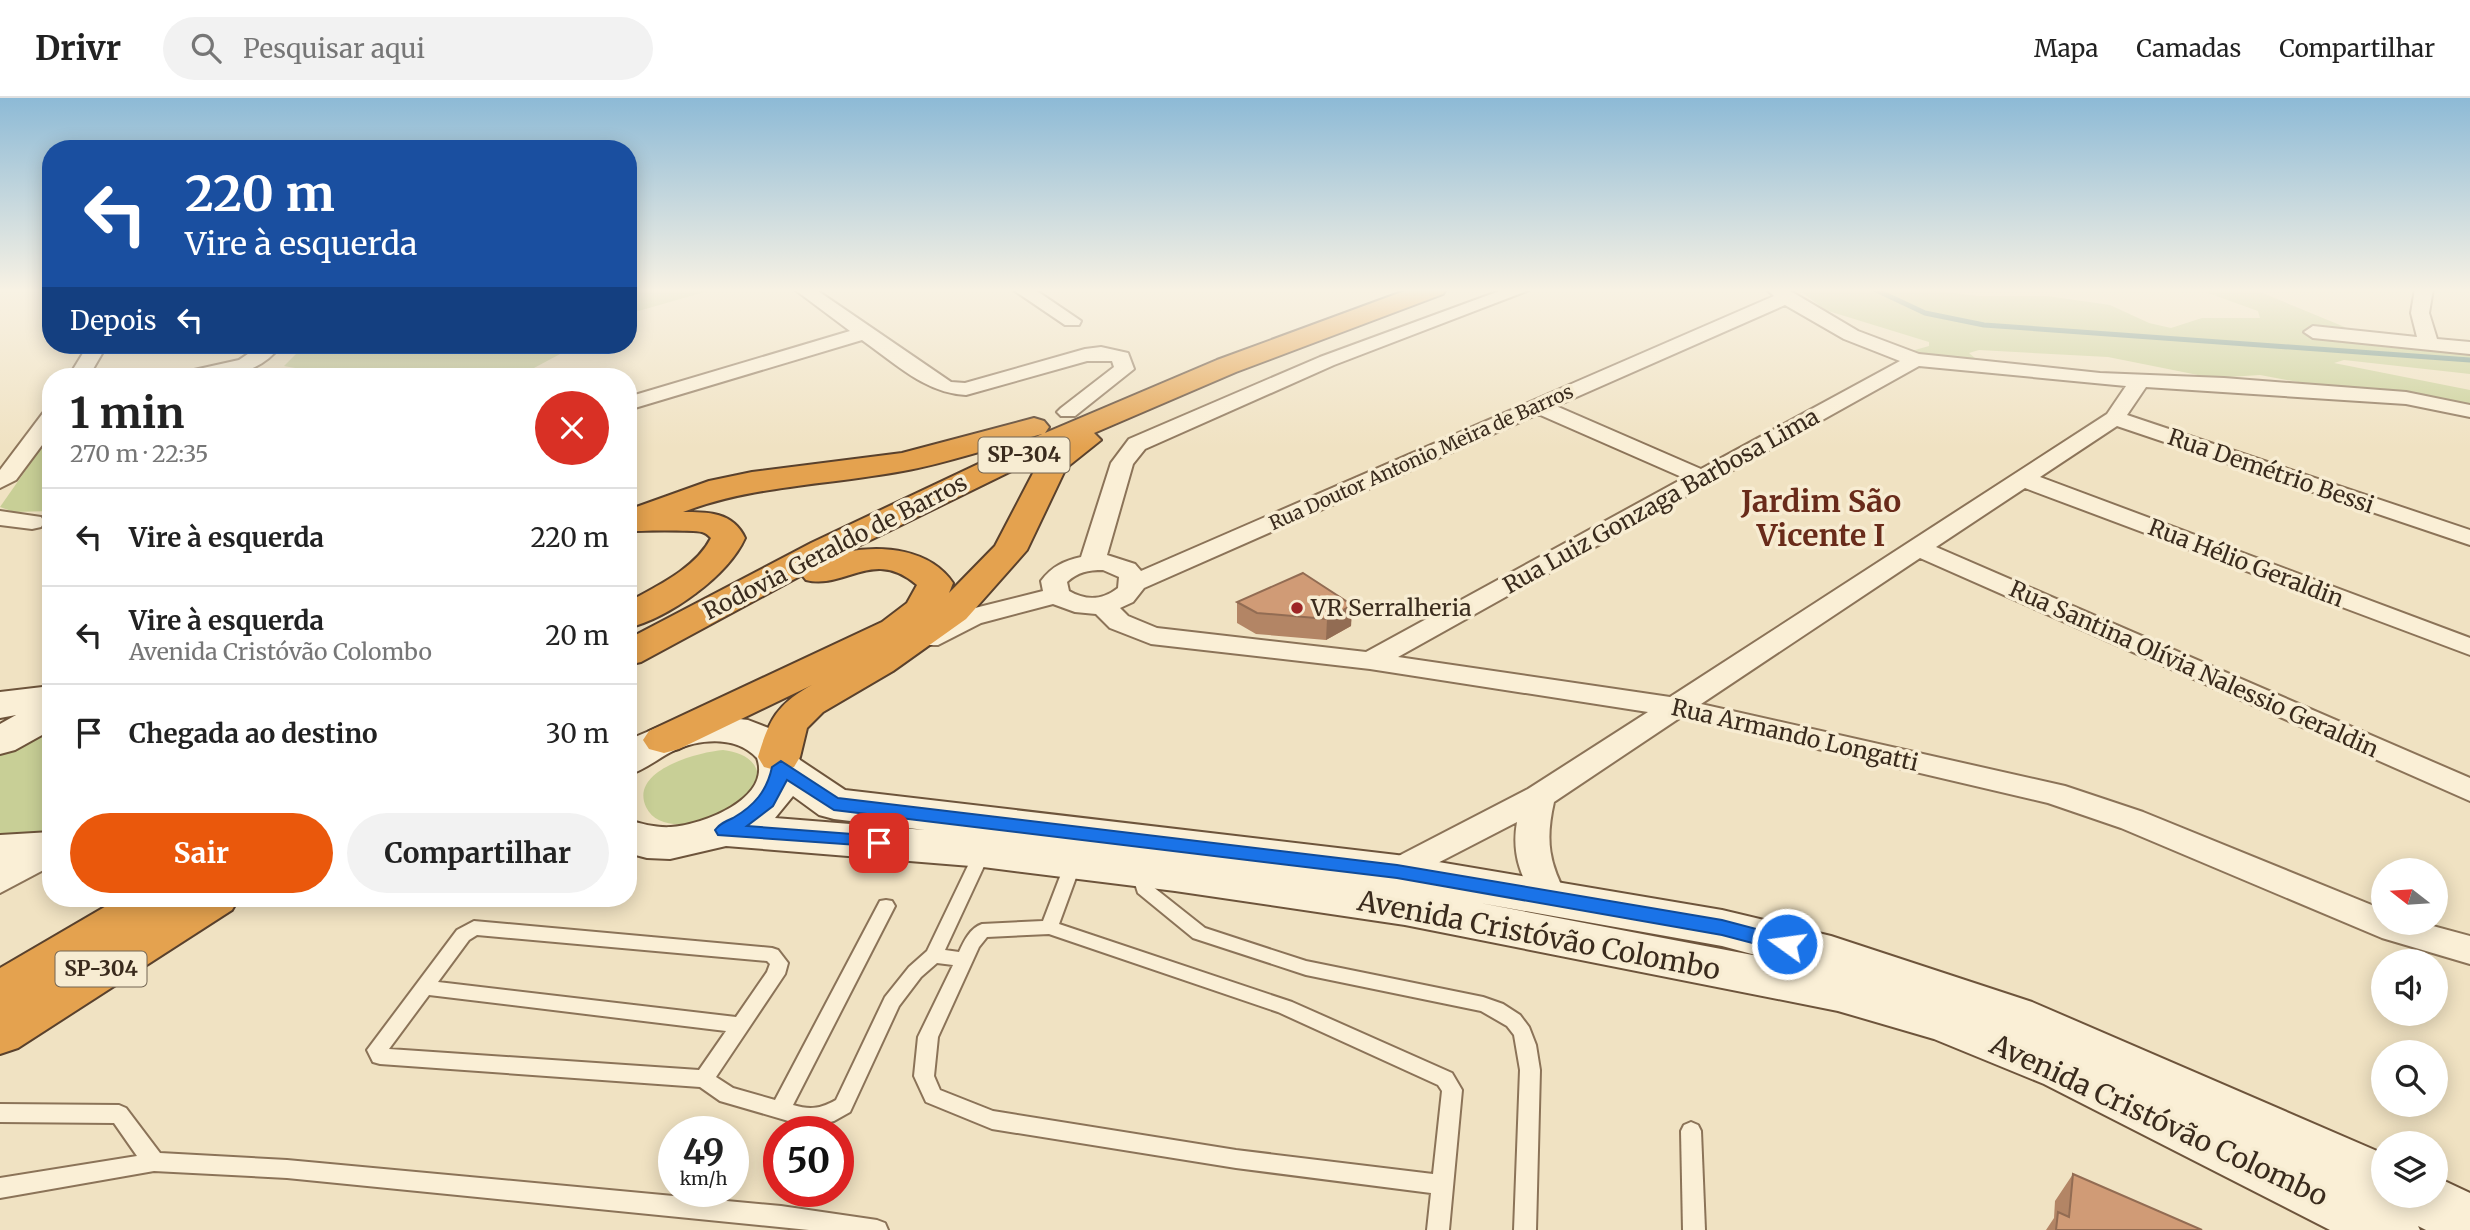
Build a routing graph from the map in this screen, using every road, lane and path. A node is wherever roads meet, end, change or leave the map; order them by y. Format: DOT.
graph roads {
  1 [pos="835,342"];
  2 [pos="877,342"];
  3 [pos="1250,342"];
  4 [pos="1294,342"];
  5 [pos="1375,342"];
  6 [pos="1678,342"];
  7 [pos="1869,342"];
  8 [pos="2428,342"];
  9 [pos="1278,348"];
  10 [pos="2470,348"];
  11 [pos="261,354"];
  12 [pos="1916,360"];
  13 [pos="229,368"];
  14 [pos="2140,380"];
  15 [pos="637,401"];
  16 [pos="1538,407"];
  17 [pos="2470,411"];
  18 [pos="1068,412"];
  19 [pos="2115,418"];
  20 [pos="1034,427"];
  21 [pos="42,430"];
  22 [pos="1703,478"];
  23 [pos="2022,479"];
  24 [pos="0,481"];
  25 [pos="0,518"];
  26 [pos="637,519"];
  27 [pos="32,522"];
  28 [pos="637,526"];
  29 [pos="2470,538"];
  30 [pos="1918,548"];
  31 [pos="1092,562"];
  32 [pos="1134,583"];
  33 [pos="1058,595"];
  34 [pos="1102,605"];
  35 [pos="637,611"];
  36 [pos="637,621"];
  37 [pos="2470,647"];
  38 [pos="637,649"];
  39 [pos="1370,661"];
  40 [pos="879,663"];
  41 [pos="637,664"];
  42 [pos="42,699"];
  43 [pos="0,705"];
  44 [pos="1676,707"];
  45 [pos="42,718"];
  46 [pos="0,741"];
  47 [pos="639,754"];
  48 [pos="780,762"];
  49 [pos="2470,790"];
  50 [pos="1539,797"];
  51 [pos="724,830"];
  52 [pos="637,838"];
  53 [pos="1078,847"];
  54 [pos="42,850"];
  55 [pos="0,851"];
  56 [pos="983,851"];
  57 [pos="42,855"];
  58 [pos="1138,869"];
  59 [pos="1397,872"];
  60 [pos="0,881"];
  61 [pos="1551,898"];
  62 [pos="886,905"];
  63 [pos="169,907"];
  64 [pos="173,907"];
  65 [pos="1049,927"];
  66 [pos="2470,950"];
  67 [pos="934,955"];
  68 [pos="964,960"];
  69 [pos="423,987"];
  70 [pos="0,993"];
  71 [pos="741,1024"];
  72 [pos="0,1033"];
  73 [pos="704,1079"];
  74 [pos="780,1110"];
  75 [pos="0,1113"];
  76 [pos="1691,1132"];
  77 [pos="154,1162"];
  78 [pos="2371,1176"];
  79 [pos="1442,1185"];
  80 [pos="0,1188"];
  81 [pos="2440,1208"];
  82 [pos="2470,1222"];
  83 [pos="877,1230"];
  84 [pos="1438,1230"];
  85 [pos="1525,1230"];
  86 [pos="1693,1230"];
  87 [pos="2389,1230"];
  1 -- 15 [label="street"];
  2 -- 18 [label="street"];
  3 -- 18 [label="highway, Rodovia Geraldo de Barros / SP-304"];
  4 -- 9 [label="highway, Rodovia Geraldo de Barros / SP-304"];
  5 -- 31 [label="street"];
  6 -- 16 [label="street, Rua Doutor Antonio Meira de Barros"];
  7 -- 12 [label="street"];
  8 -- 10 [label="street"];
  9 -- 38 [label="highway, Rodovia Geraldo de Barros / SP-304"];
  9 -- 40 [label="highway"];
  11 -- 13 [label="street"];
  12 -- 14 [label="street"];
  12 -- 22 [label="street, Rua Luiz Gonzaga Barbosa Lima"];
  14 -- 17 [label="street"];
  14 -- 19 [label="street"];
  16 -- 22 [label="street"];
  16 -- 32 [label="street, Rua Doutor Antonio Meira de Barros"];
  18 -- 20 [label="highway, Rodovia Geraldo de Barros / SP-304"];
  19 -- 23 [label="street"];
  19 -- 29 [label="street, Rua Demétrio Bessi"];
  20 -- 26 [label="highway"];
  20 -- 36 [label="highway, Rodovia Geraldo de Barros / SP-304"];
  21 -- 24 [label="street"];
  22 -- 39 [label="street, Rua Luiz Gonzaga Barbosa Lima"];
  23 -- 30 [label="street"];
  23 -- 37 [label="street, Rua Hélio Geraldin"];
  25 -- 27 [label="street"];
  28 -- 35 [label="highway"];
  30 -- 44 [label="street"];
  30 -- 49 [label="street, Rua Santina Olívia Nalessio Geraldin"];
  31 -- 32 [label="street"];
  31 -- 33 [label="street"];
  32 -- 34 [label="street, Rua Doutor Antonio Meira de Barros"];
  33 -- 34 [label="street"];
  33 -- 40 [label="street"];
  34 -- 39 [label="street, Rua Armando Longatti"];
  39 -- 44 [label="street, Rua Armando Longatti"];
  40 -- 48 [label="highway"];
  41 -- 47 [label="highway"];
  42 -- 43 [label="main road"];
  44 -- 50 [label="street"];
  44 -- 66 [label="street, Rua Armando Longatti"];
  45 -- 46 [label="main road"];
  47 -- 48 [label="main road, Avenida Cristóvão Colombo"];
  48 -- 51 [label="main road"];
  48 -- 53 [label="main road, Avenida Cristóvão Colombo"];
  50 -- 59 [label="street"];
  50 -- 61 [label="street"];
  51 -- 52 [label="main road"];
  51 -- 56 [label="main road, Avenida Cristóvão Colombo"];
  53 -- 56 [label="main road, Avenida Cristóvão Colombo"];
  53 -- 58 [label="main road, Avenida Cristóvão Colombo"];
  53 -- 59 [label="main road, Avenida Cristóvão Colombo"];
  53 -- 65 [label="lane"];
  54 -- 55 [label="main road"];
  56 -- 67 [label="lane"];
  57 -- 60 [label="street"];
  58 -- 85 [label="lane"];
  58 -- 87 [label="main road, Avenida Cristóvão Colombo"];
  59 -- 61 [label="main road, Avenida Cristóvão Colombo"];
  61 -- 78 [label="main road, Avenida Cristóvão Colombo"];
  62 -- 74 [label="lane"];
  63 -- 70 [label="highway, SP-304"];
  64 -- 72 [label="highway, SP-304"];
  65 -- 68 [label="lane"];
  65 -- 79 [label="lane"];
  67 -- 68 [label="lane"];
  67 -- 74 [label="lane"];
  68 -- 79 [label="lane"];
  69 -- 71 [label="lane"];
  69 -- 71 [label="lane"];
  69 -- 73 [label="lane"];
  71 -- 73 [label="lane"];
  73 -- 74 [label="lane"];
  75 -- 77 [label="lane"];
  76 -- 86 [label="lane"];
  77 -- 80 [label="lane"];
  77 -- 83 [label="lane"];
  79 -- 84 [label="lane"];
  81 -- 82 [label="main road"];
}
